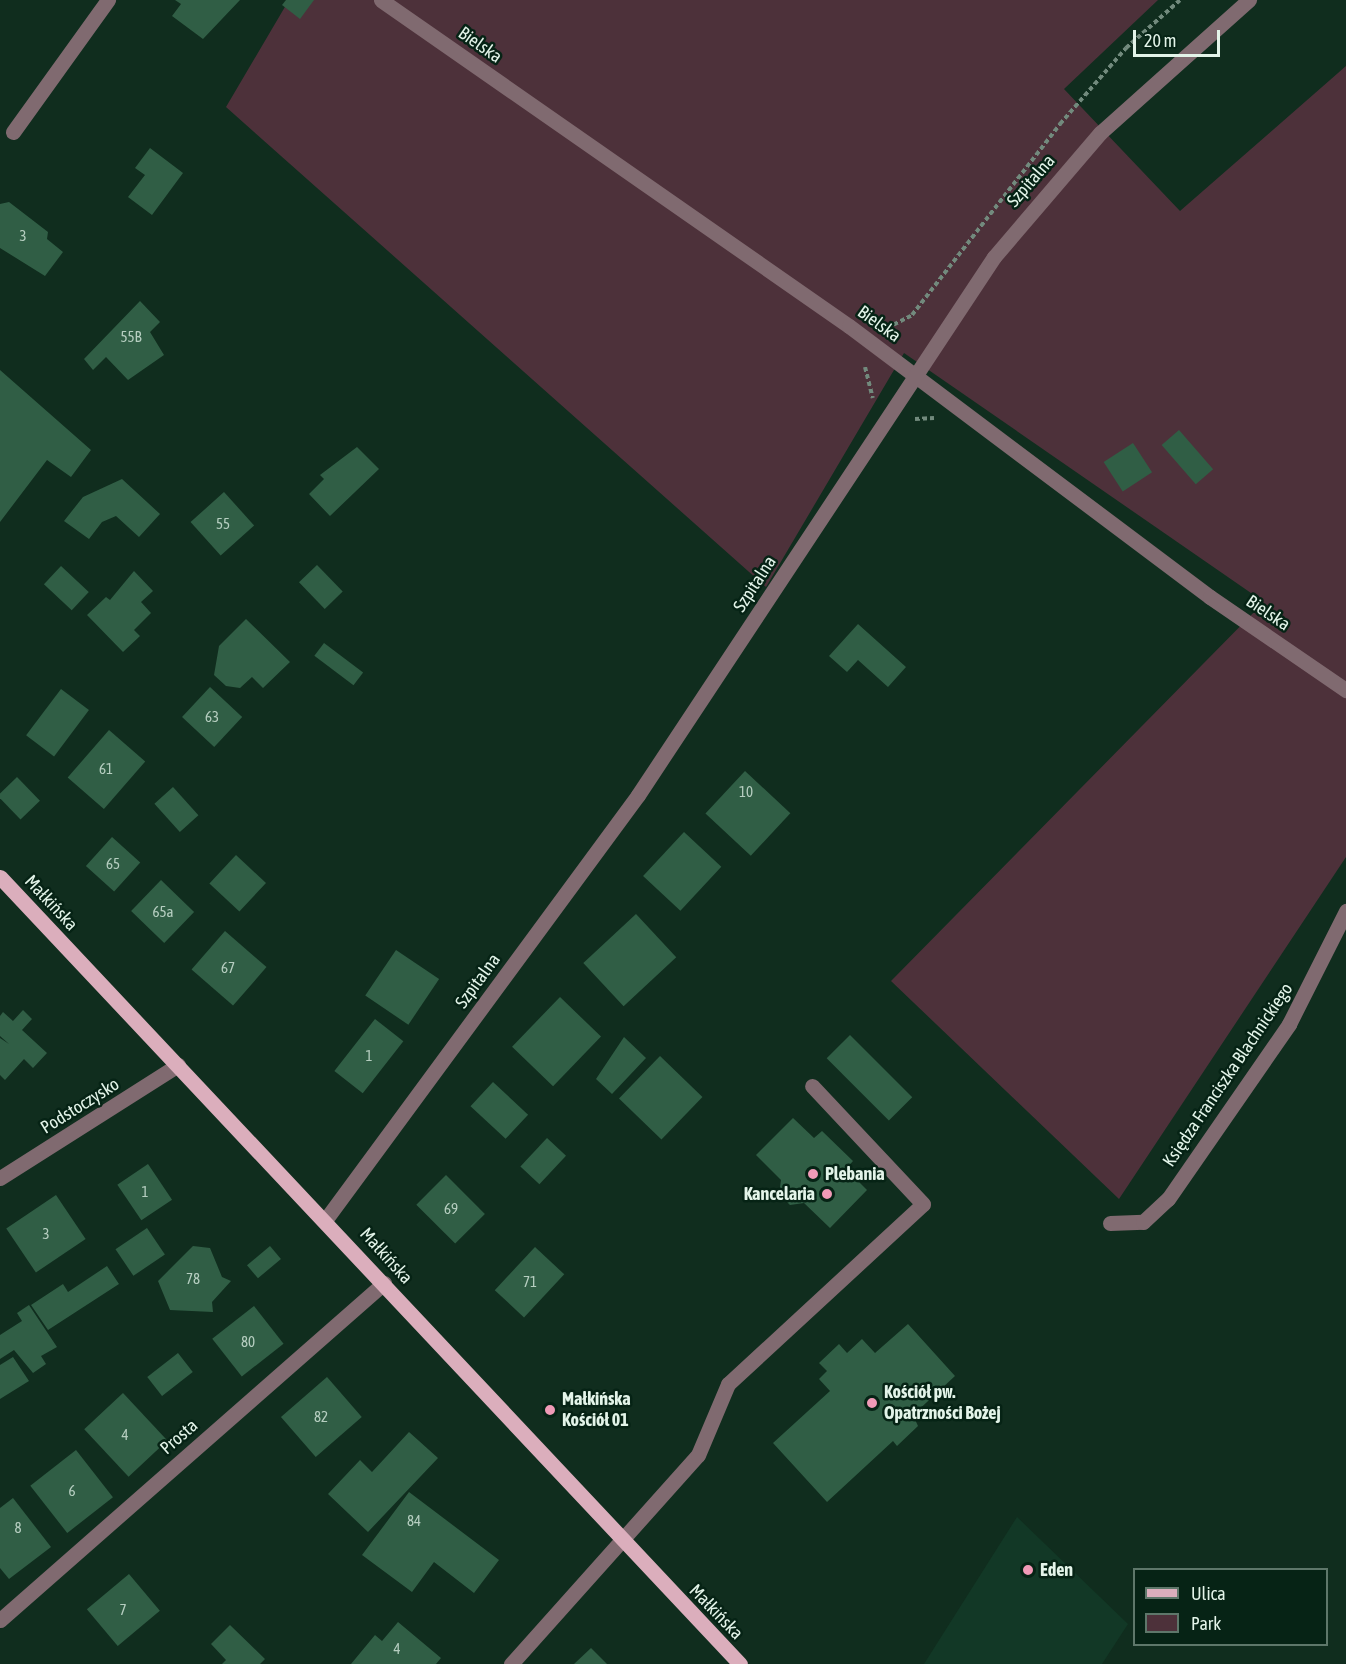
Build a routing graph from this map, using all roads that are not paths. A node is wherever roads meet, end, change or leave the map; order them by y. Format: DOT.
graph roads {
  1 [pos="108,0"];
  2 [pos="381,0"];
  3 [pos="1249,0"];
  4 [pos="12,132"];
  5 [pos="914,374"];
  6 [pos="1346,690"];
  7 [pos="0,877"];
  8 [pos="1346,911"];
  9 [pos="177,1065"];
  10 [pos="812,1086"];
  11 [pos="0,1178"];
  12 [pos="326,1219"];
  13 [pos="1110,1222"];
  14 [pos="384,1283"];
  15 [pos="620,1539"];
  16 [pos="0,1620"];
  17 [pos="511,1664"];
  18 [pos="740,1664"];
  1 -- 4 [label="street"];
  2 -- 5 [label="street, Bielska"];
  3 -- 5 [label="street, Szpitalna"];
  5 -- 6 [label="street, Bielska"];
  5 -- 12 [label="street, Szpitalna"];
  7 -- 9 [label="main road, Małkińska"];
  8 -- 13 [label="street, Księdza Franciszka Blachnickiego"];
  9 -- 11 [label="street, Podstoczysko"];
  9 -- 12 [label="main road, Małkińska"];
  10 -- 15 [label="street"];
  12 -- 14 [label="main road, Małkińska"];
  14 -- 15 [label="main road, Małkińska"];
  14 -- 16 [label="street, Prosta"];
  15 -- 17 [label="street"];
  15 -- 18 [label="main road, Małkińska"];
}
